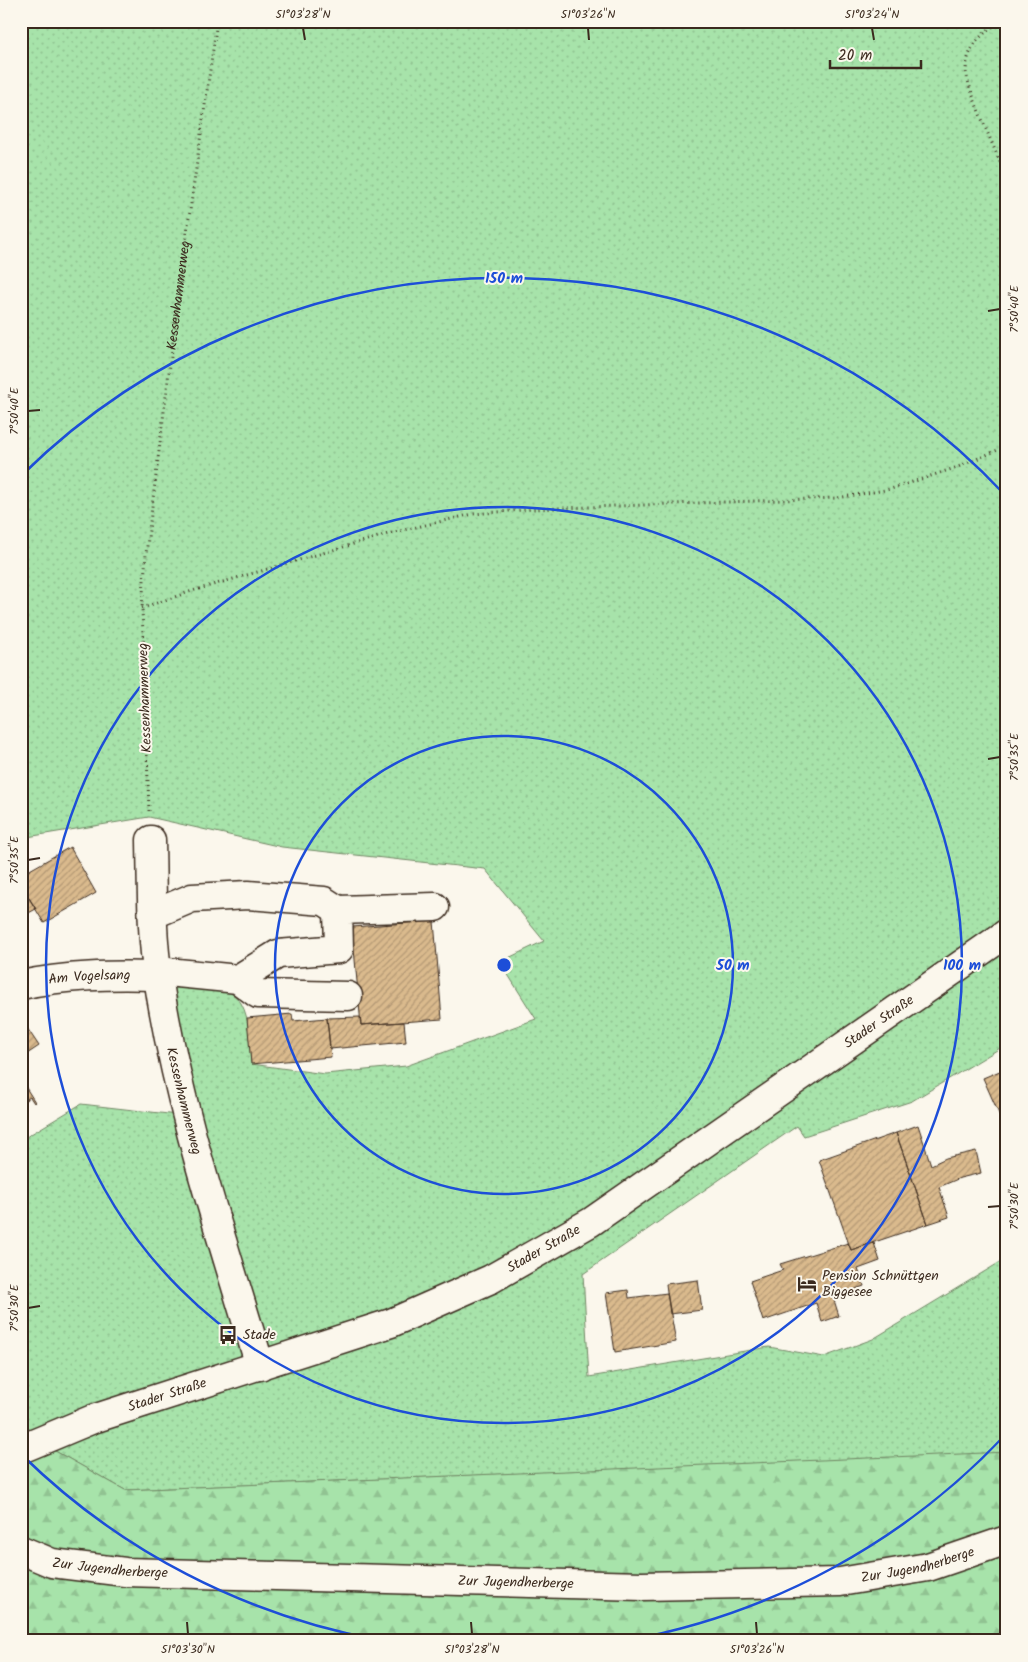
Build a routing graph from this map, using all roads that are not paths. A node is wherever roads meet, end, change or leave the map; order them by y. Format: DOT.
graph roads {
  1 [pos="151,840"];
  2 [pos="435,907"];
  3 [pos="338,910"];
  4 [pos="154,914"];
  5 [pos="1007,934"];
  6 [pos="158,974"];
  7 [pos="238,979"];
  8 [pos="21,985"];
  9 [pos="348,996"];
  10 [pos="260,1366"];
  11 [pos="21,1449"];
  12 [pos="1007,1540"];
  13 [pos="21,1550"];
  1 -- 4 [label="street, Kessenhammerweg"];
  2 -- 3 [label="street"];
  3 -- 4 [label="street"];
  3 -- 7 [label="street"];
  4 -- 6 [label="street, Kessenhammerweg"];
  5 -- 10 [label="street, Stader Straße"];
  6 -- 7 [label="street, Am Vogelsang"];
  6 -- 8 [label="street, Am Vogelsang"];
  6 -- 10 [label="street, Kessenhammerweg"];
  7 -- 9 [label="street"];
  10 -- 11 [label="street, Stader Straße"];
  12 -- 13 [label="street, Zur Jugendherberge"];
}
